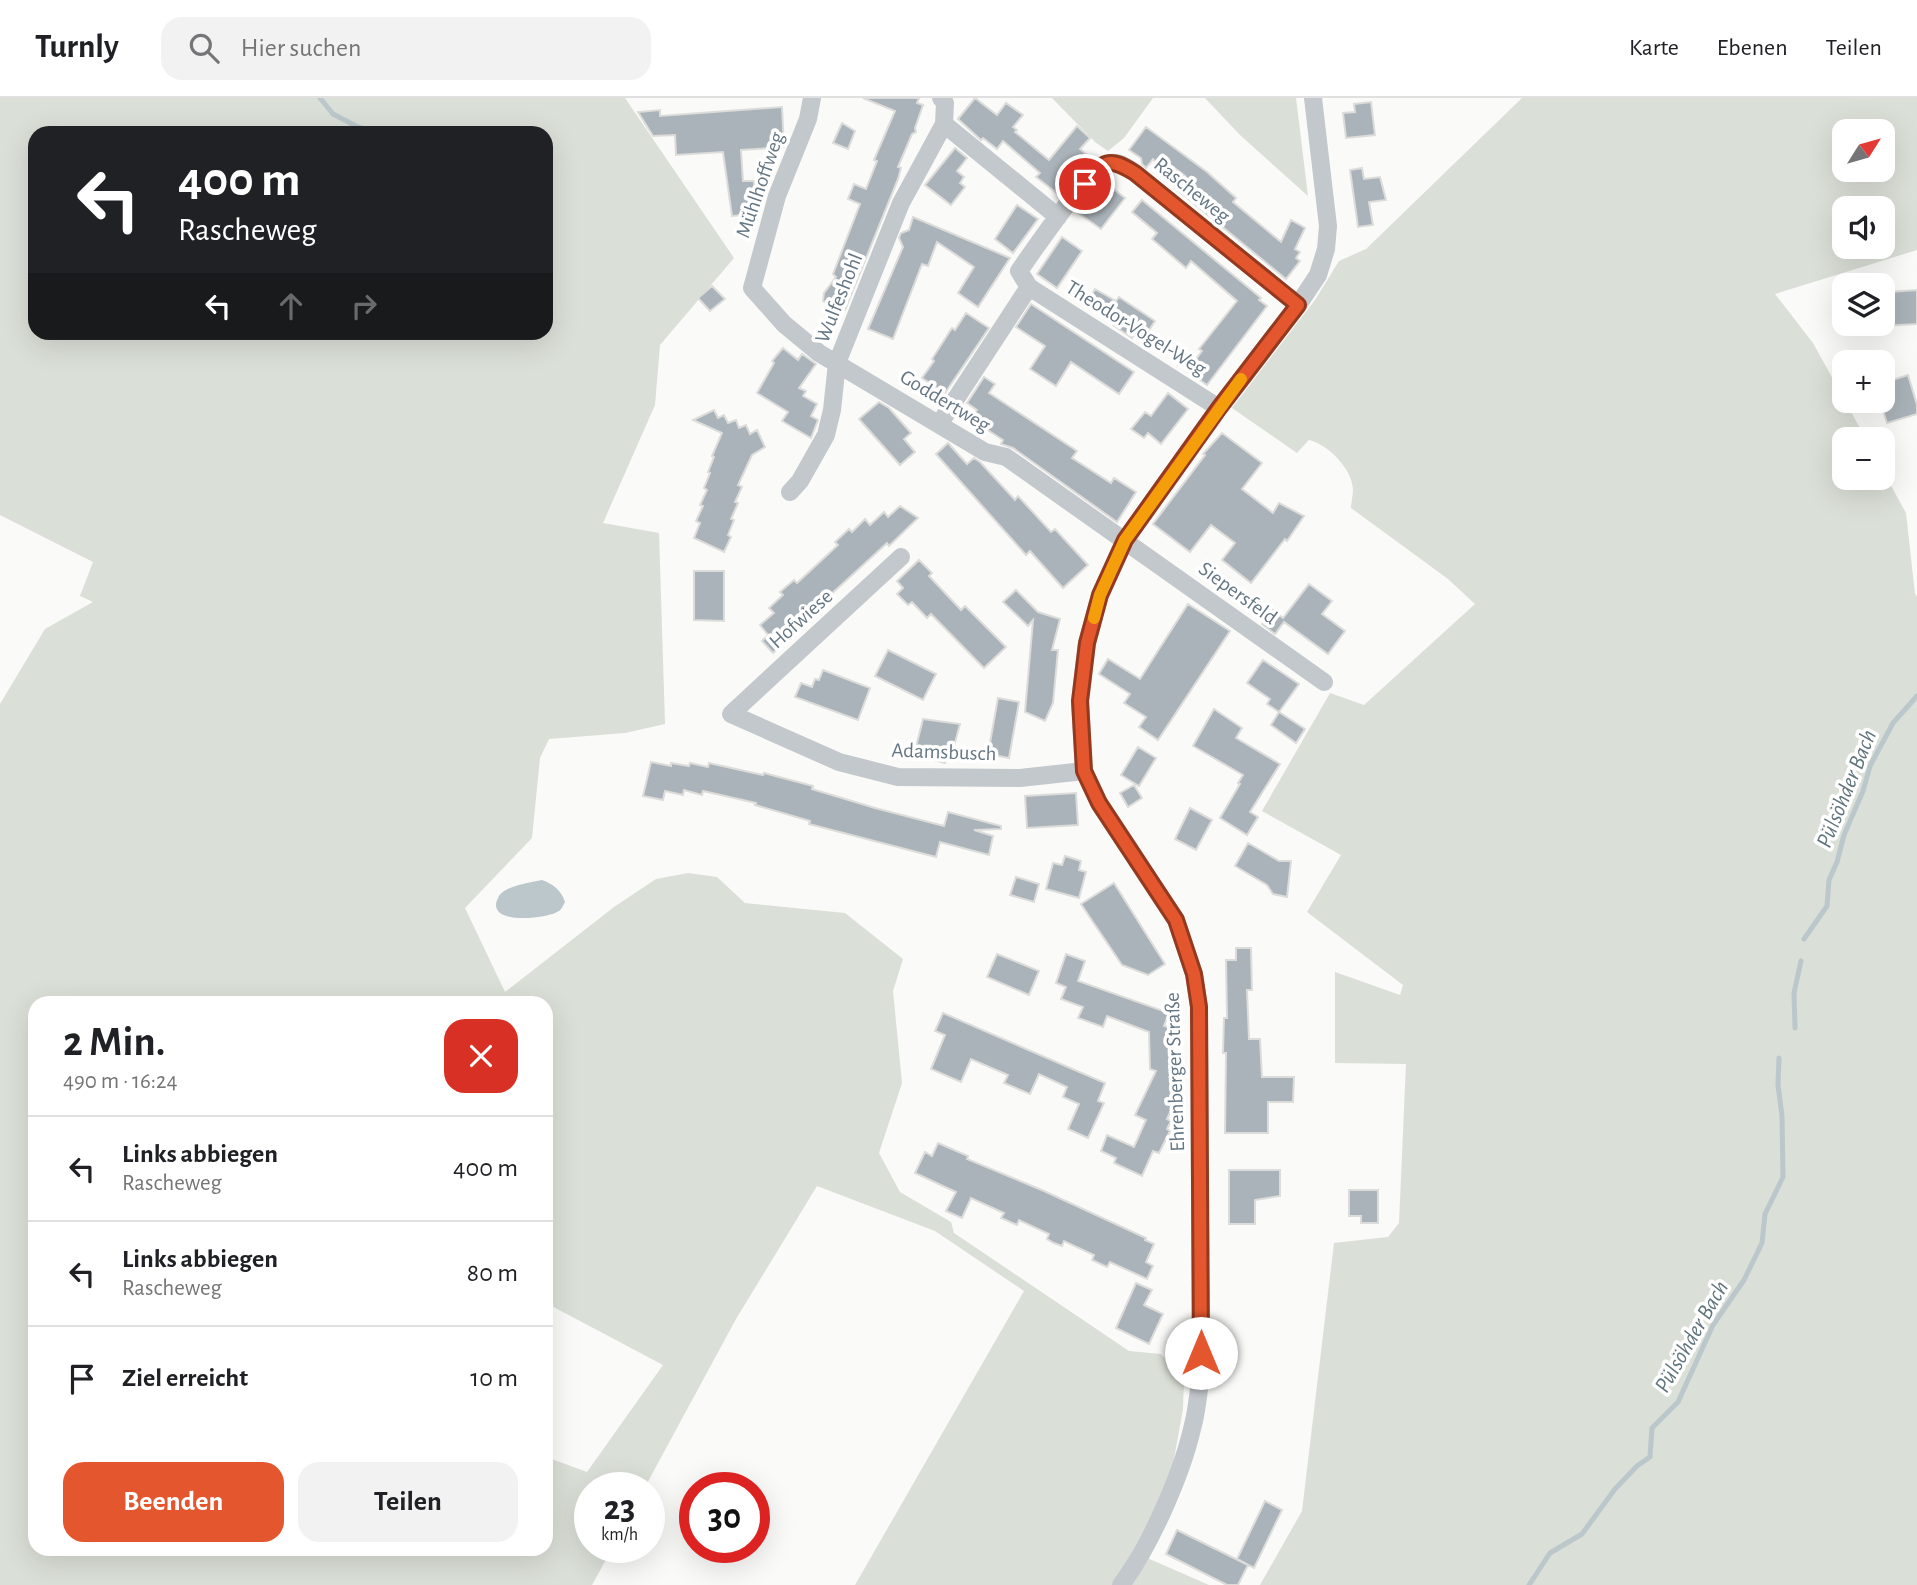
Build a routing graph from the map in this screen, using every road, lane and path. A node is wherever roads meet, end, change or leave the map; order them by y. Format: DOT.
graph roads {
  1 [pos="812,98"];
  2 [pos="941,98"];
  3 [pos="1313,98"];
  4 [pos="944,124"];
  5 [pos="1058,217"];
  6 [pos="1028,287"];
  7 [pos="752,288"];
  8 [pos="1298,305"];
  9 [pos="837,363"];
  10 [pos="1219,408"];
  11 [pos="940,423"];
  12 [pos="790,492"];
  13 [pos="1125,540"];
  14 [pos="901,557"];
  15 [pos="1324,682"];
  16 [pos="730,714"];
  17 [pos="1084,771"];
  18 [pos="1121,1585"];
  1 -- 7 [label="street, Mühlhoffweg"];
  2 -- 4 [label="street"];
  3 -- 8 [label="street, Ehrenberger Straße"];
  4 -- 5 [label="street"];
  4 -- 9 [label="street, Wulfeshohl"];
  5 -- 6 [label="street, Rascheweg"];
  5 -- 8 [label="street, Rascheweg"];
  6 -- 10 [label="street, Theodor-Vogel-Weg"];
  6 -- 11 [label="street"];
  7 -- 9 [label="street, Goddertweg"];
  8 -- 10 [label="street, Ehrenberger Straße"];
  9 -- 11 [label="street, Goddertweg"];
  9 -- 12 [label="street, Wulfeshohl"];
  10 -- 13 [label="street, Ehrenberger Straße"];
  11 -- 13 [label="street, Goddertweg"];
  13 -- 15 [label="street, Siepersfeld"];
  13 -- 17 [label="street, Ehrenberger Straße"];
  14 -- 16 [label="street, Hofwiese"];
  16 -- 17 [label="street, Adamsbusch"];
  17 -- 18 [label="street, Ehrenberger Straße"];
}
